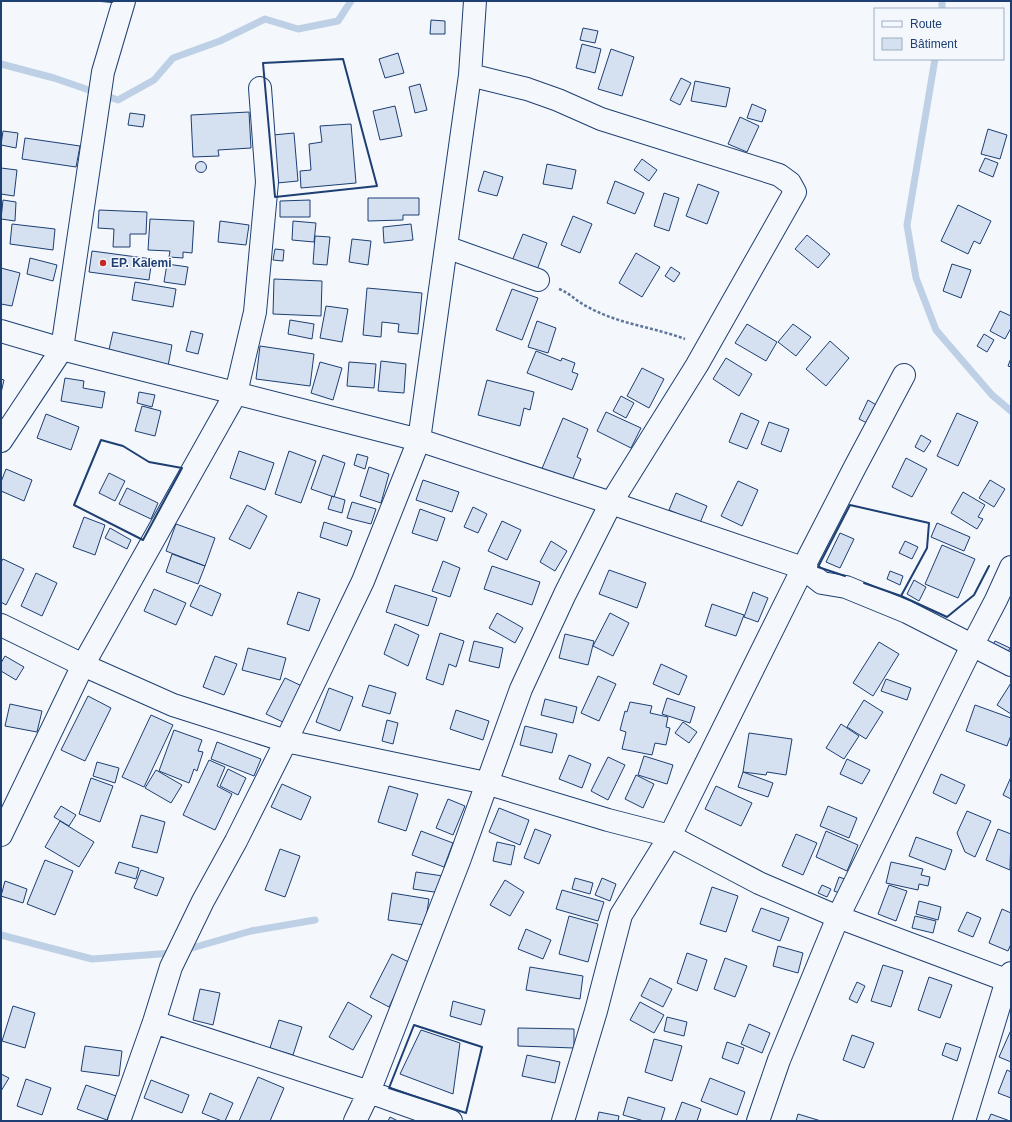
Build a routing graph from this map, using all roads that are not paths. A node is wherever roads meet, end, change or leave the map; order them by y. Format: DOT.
graph roads {
  1 [pos="124,1"];
  2 [pos="475,1"];
  3 [pos="470,75"];
  4 [pos="260,88"];
  5 [pos="446,247"];
  6 [pos="538,280"];
  7 [pos="1,331"];
  8 [pos="62,349"];
  9 [pos="904,375"];
  10 [pos="236,393"];
  11 [pos="419,440"];
  12 [pos="1,441"];
  13 [pos="611,503"];
  14 [pos="1011,567"];
  15 [pos="803,568"];
  16 [pos="1,625"];
  17 [pos="972,646"];
  18 [pos="83,665"];
  19 [pos="1011,665"];
  20 [pos="286,741"];
  21 [pos="486,783"];
  22 [pos="1,835"];
  23 [pos="670,836"];
  24 [pos="838,917"];
  25 [pos="1010,978"];
  26 [pos="154,1022"];
  27 [pos="369,1092"];
  28 [pos="119,1121"];
  29 [pos="354,1121"];
  30 [pos="451,1121"];
  31 [pos="563,1121"];
  32 [pos="758,1121"];
  33 [pos="964,1121"];
  1 -- 8 [label="street"];
  2 -- 3 [label="street"];
  3 -- 5 [label="street"];
  3 -- 13 [label="street"];
  4 -- 10 [label="street"];
  5 -- 6 [label="street"];
  5 -- 11 [label="street"];
  7 -- 8 [label="street"];
  8 -- 10 [label="street"];
  8 -- 12 [label="street"];
  9 -- 15 [label="street"];
  10 -- 11 [label="street"];
  10 -- 18 [label="street"];
  11 -- 13 [label="street"];
  11 -- 20 [label="street"];
  13 -- 15 [label="street"];
  13 -- 21 [label="street"];
  14 -- 17 [label="street"];
  15 -- 17 [label="street"];
  15 -- 23 [label="street"];
  16 -- 18 [label="street"];
  17 -- 19 [label="street"];
  17 -- 24 [label="street"];
  18 -- 20 [label="street"];
  18 -- 22 [label="street"];
  20 -- 21 [label="street"];
  20 -- 26 [label="street"];
  21 -- 23 [label="street"];
  21 -- 27 [label="street"];
  23 -- 24 [label="street"];
  23 -- 31 [label="street"];
  24 -- 25 [label="street"];
  24 -- 32 [label="street"];
  25 -- 33 [label="street"];
  26 -- 27 [label="street"];
  26 -- 28 [label="street"];
  27 -- 29 [label="street"];
  27 -- 30 [label="street"];
}
